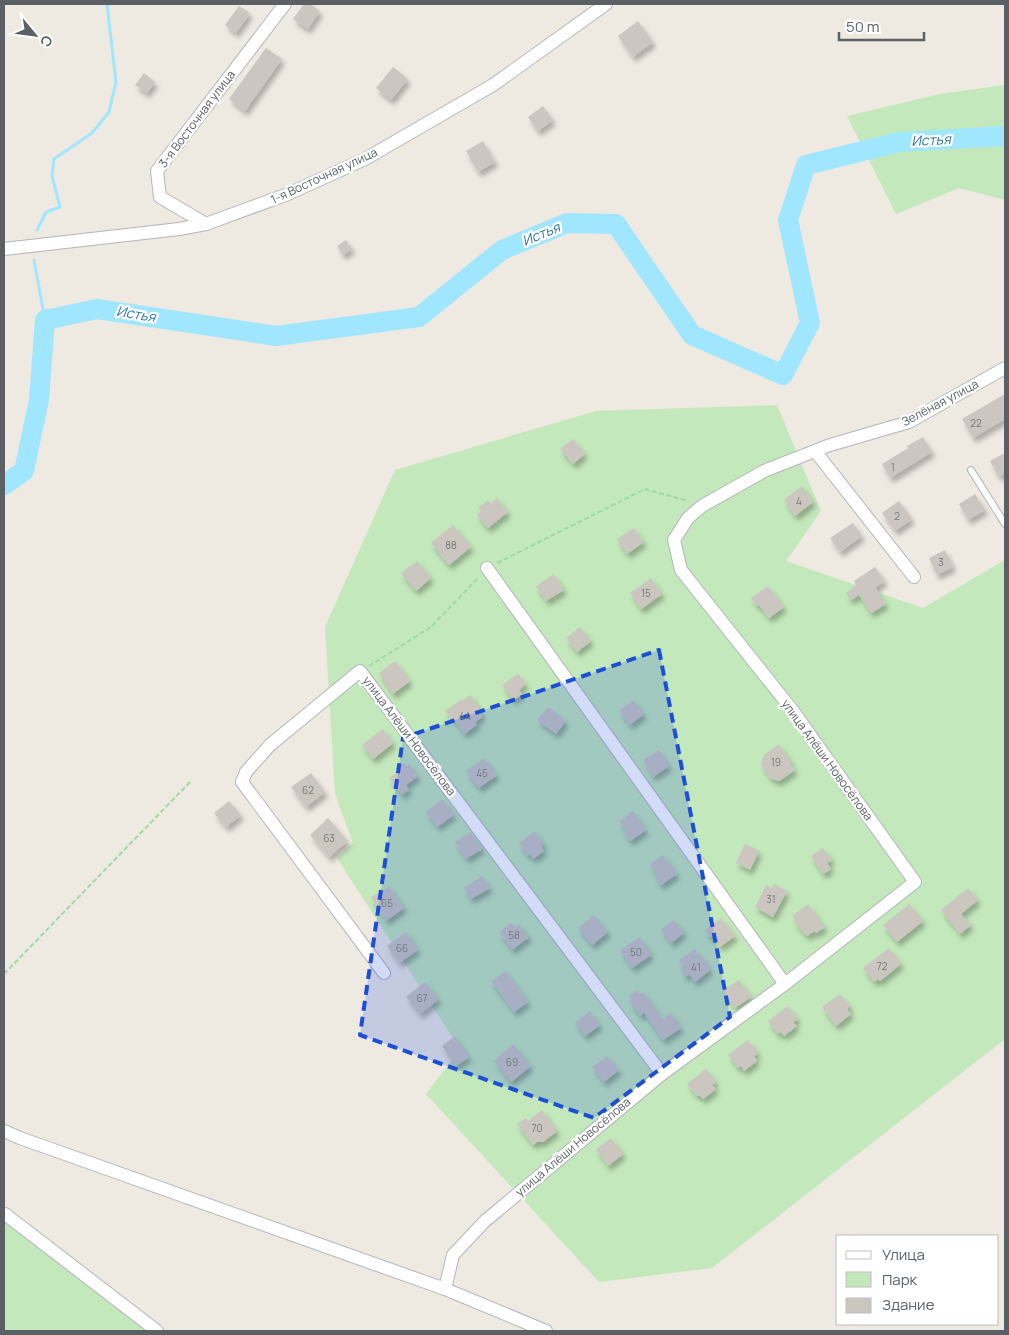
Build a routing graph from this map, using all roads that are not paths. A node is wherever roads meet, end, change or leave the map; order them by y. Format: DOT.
graph roads {
  1 [pos="285,4"];
  2 [pos="606,4"];
  3 [pos="206,224"];
  4 [pos="4,249"];
  5 [pos="1005,368"];
  6 [pos="816,451"];
  7 [pos="971,470"];
  8 [pos="702,506"];
  9 [pos="1005,524"];
  10 [pos="488,568"];
  11 [pos="914,577"];
  12 [pos="384,972"];
  13 [pos="785,984"];
  14 [pos="662,1074"];
  15 [pos="4,1131"];
  16 [pos="4,1214"];
  17 [pos="444,1289"];
  18 [pos="157,1331"];
  19 [pos="546,1331"];
  1 -- 3 [label="street, 3-я Восточная улица"];
  2 -- 3 [label="street, 1-я Восточная улица"];
  3 -- 4 [label="street, 1-я Восточная улица"];
  5 -- 6 [label="street, Зелёная улица"];
  6 -- 8 [label="street, Зелёная улица"];
  6 -- 11 [label="street"];
  7 -- 9 [label="lane"];
  8 -- 13 [label="street, улица Алёши Новосёлова"];
  10 -- 13 [label="street"];
  12 -- 14 [label="street, улица Алёши Новосёлова"];
  13 -- 14 [label="street, улица Алёши Новосёлова"];
  14 -- 17 [label="street, улица Алёши Новосёлова"];
  15 -- 17 [label="street"];
  16 -- 18 [label="street"];
  17 -- 19 [label="street"];
}
